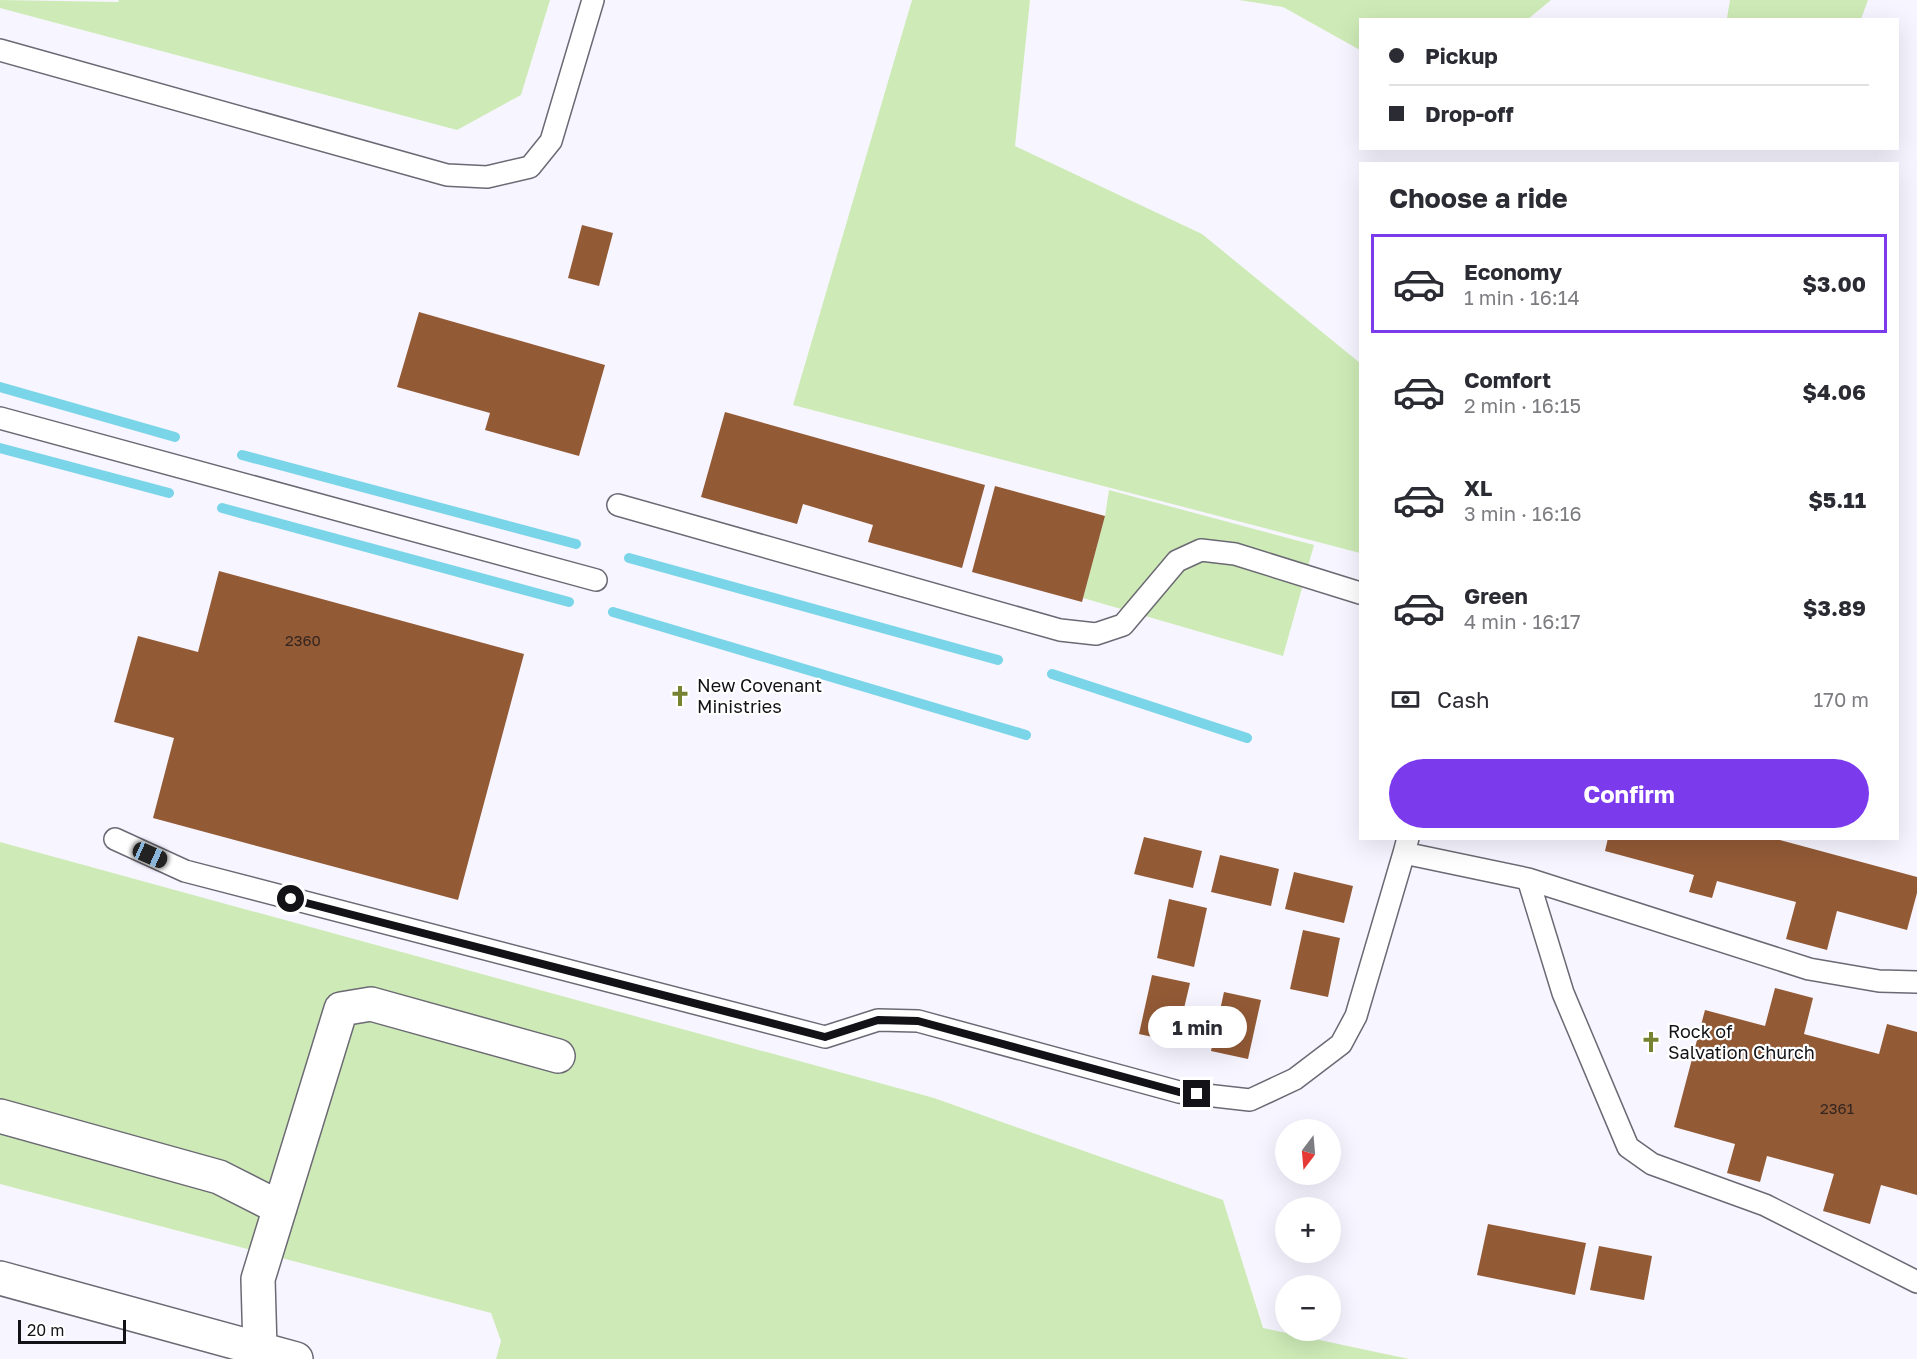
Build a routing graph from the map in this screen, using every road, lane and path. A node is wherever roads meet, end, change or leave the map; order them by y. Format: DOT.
graph roads {
  1 [pos="593,0"];
  2 [pos="0,50"];
  3 [pos="0,418"];
  4 [pos="618,505"];
  5 [pos="596,580"];
  6 [pos="1359,593"];
  7 [pos="115,840"];
  8 [pos="1406,846"];
  9 [pos="1528,879"];
  10 [pos="1917,982"];
  11 [pos="558,1056"];
  12 [pos="0,1116"];
  13 [pos="280,1208"];
  14 [pos="0,1278"];
  15 [pos="1917,1282"];
  16 [pos="258,1354"];
  17 [pos="296,1359"];
  1 -- 2 [label="lane"];
  3 -- 5 [label="lane"];
  4 -- 6 [label="lane"];
  7 -- 8 [label="lane"];
  8 -- 9 [label="lane"];
  9 -- 10 [label="lane"];
  9 -- 15 [label="lane"];
  11 -- 13 [label="street"];
  12 -- 13 [label="street"];
  13 -- 16 [label="street"];
  14 -- 16 [label="street"];
  16 -- 17 [label="street"];
}
